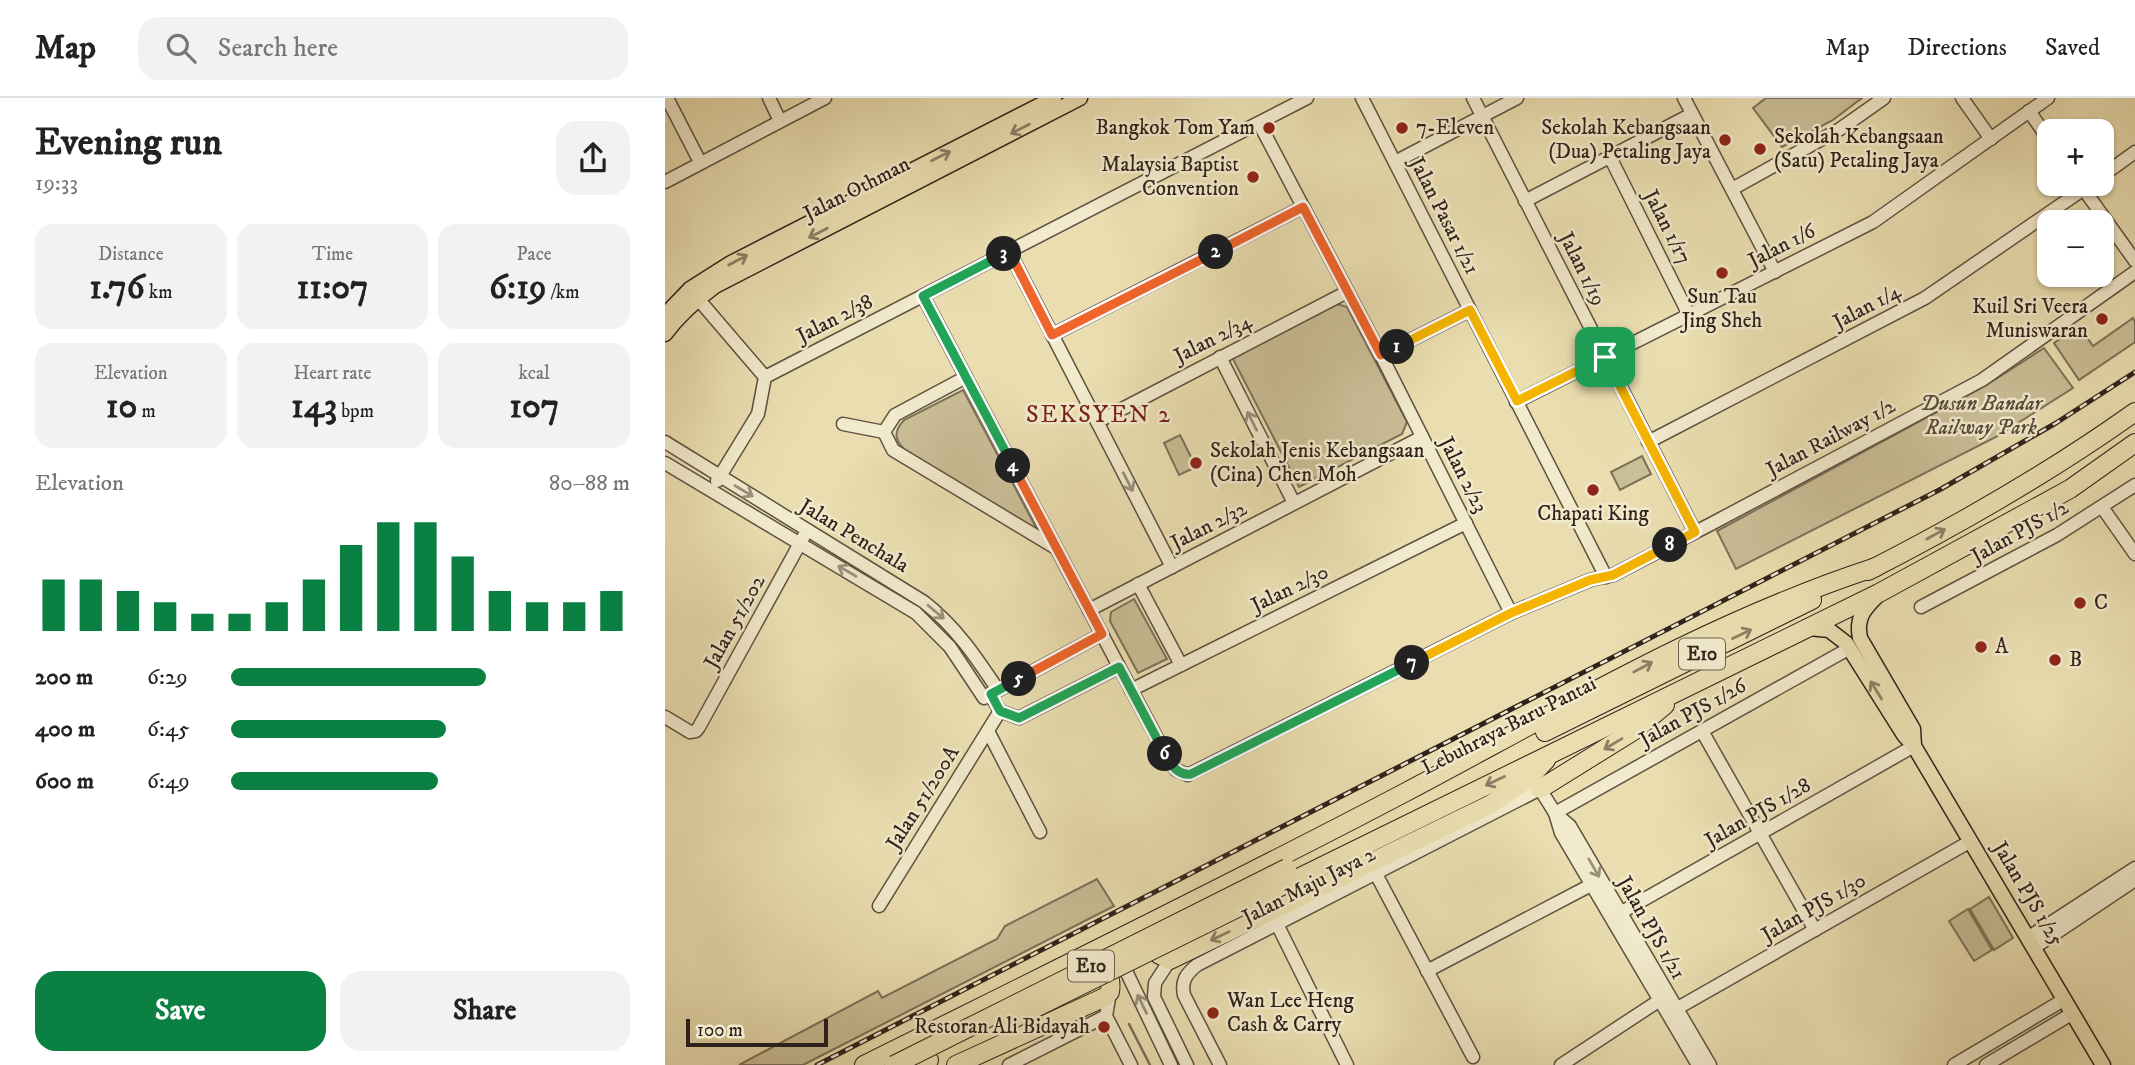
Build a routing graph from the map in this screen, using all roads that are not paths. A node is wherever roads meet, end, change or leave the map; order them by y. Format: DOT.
graph roads {
  1 [pos="667,98"];
  2 [pos="769,98"];
  3 [pos="825,98"];
  4 [pos="1053,98"];
  5 [pos="1080,98"];
  6 [pos="1307,98"];
  7 [pos="1362,98"];
  8 [pos="1473,98"];
  9 [pos="1517,98"];
  10 [pos="1684,98"];
  11 [pos="1884,98"];
  12 [pos="1962,98"];
  13 [pos="2048,98"];
  14 [pos="2029,111"];
  15 [pos="1692,114"];
  16 [pos="1482,116"];
  17 [pos="781,121"];
  18 [pos="1259,123"];
  19 [pos="2037,123"];
  20 [pos="1991,139"];
  21 [pos="2135,152"];
  22 [pos="1610,157"];
  23 [pos="700,162"];
  24 [pos="1395,162"];
  25 [pos="2114,167"];
  26 [pos="665,182"];
  27 [pos="1732,189"];
  28 [pos="2071,196"];
  29 [pos="2092,196"];
  30 [pos="1525,201"];
  31 [pos="1303,207"];
  32 [pos="1009,251"];
  33 [pos="2135,261"];
  34 [pos="1775,272"];
  35 [pos="2135,272"];
  36 [pos="1347,292"];
  37 [pos="694,294"];
  38 [pos="923,296"];
  39 [pos="1470,310"];
  40 [pos="1689,315"];
  41 [pos="667,322"];
  42 [pos="1052,335"];
  43 [pos="1381,355"];
  44 [pos="1220,357"];
  45 [pos="1605,357"];
  46 [pos="765,377"];
  47 [pos="966,377"];
  48 [pos="1517,401"];
  49 [pos="2135,412"];
  50 [pos="1097,422"];
  51 [pos="843,424"];
  52 [pos="884,432"];
  53 [pos="1422,436"];
  54 [pos="665,442"];
  55 [pos="1649,442"];
  56 [pos="2135,443"];
  57 [pos="665,463"];
  58 [pos="720,477"];
  59 [pos="2135,485"];
  60 [pos="711,491"];
  61 [pos="1294,503"];
  62 [pos="2102,507"];
  63 [pos="1466,523"];
  64 [pos="808,530"];
  65 [pos="1695,532"];
  66 [pos="800,543"];
  67 [pos="1056,548"];
  68 [pos="2135,554"];
  69 [pos="1172,567"];
  70 [pos="1876,567"];
  71 [pos="1606,577"];
  72 [pos="1138,584"];
  73 [pos="1879,593"];
  74 [pos="1921,607"];
  75 [pos="1089,610"];
  76 [pos="1511,613"];
  77 [pos="1808,628"];
  78 [pos="1102,634"];
  79 [pos="1850,648"];
  80 [pos="1181,665"];
  81 [pos="1119,667"];
  82 [pos="1687,687"];
  83 [pos="1131,690"];
  84 [pos="991,694"];
  85 [pos="1000,711"];
  86 [pos="665,717"];
  87 [pos="988,731"];
  88 [pos="1702,731"];
  89 [pos="1914,746"];
  90 [pos="1556,750"];
  91 [pos="1539,789"];
  92 [pos="1555,813"];
  93 [pos="1040,832"];
  94 [pos="1760,834"];
  95 [pos="1971,841"];
  96 [pos="2135,868"];
  97 [pos="1376,874"];
  98 [pos="2135,880"];
  99 [pos="1591,885"];
  100 [pos="879,906"];
  101 [pos="1621,913"];
  102 [pos="1167,915"];
  103 [pos="1277,924"];
  104 [pos="1815,930"];
  105 [pos="2032,942"];
  106 [pos="1170,960"];
  107 [pos="1073,961"];
  108 [pos="1427,971"];
  109 [pos="1110,992"];
  110 [pos="1663,998"];
  111 [pos="2065,999"];
  112 [pos="1676,1009"];
  113 [pos="2073,1013"];
  114 [pos="1106,1016"];
  115 [pos="1473,1057"];
  116 [pos="1023,1062"];
  117 [pos="924,1063"];
  118 [pos="864,1065"];
  119 [pos="894,1065"];
  120 [pos="956,1065"];
  121 [pos="1009,1065"];
  122 [pos="1131,1065"];
  123 [pos="1171,1065"];
  124 [pos="1187,1065"];
  125 [pos="1220,1065"];
  126 [pos="1347,1065"];
  127 [pos="1561,1065"];
  128 [pos="1698,1065"];
  129 [pos="1710,1065"];
  130 [pos="1954,1065"];
  131 [pos="1986,1065"];
  132 [pos="2103,1065"];
  1 -- 23 [label="street"];
  2 -- 17 [label="street"];
  3 -- 17 [label="street"];
  37 -- 4 [label="main road, Jalan Othman, one-way"];
  5 -- 37 [label="main road, Jalan Othman, one-way"];
  6 -- 18 [label="street, Jalan 2/38"];
  7 -- 24 [label="street, Jalan Pasar 1/21"];
  8 -- 16 [label="street, Jalan 1/19"];
  9 -- 16 [label="street"];
  10 -- 15 [label="street"];
  11 -- 27 [label="street"];
  12 -- 20 [label="street"];
  13 -- 14 [label="street, Jalan 1/6"];
  14 -- 19 [label="street"];
  14 -- 20 [label="street, Jalan 1/6"];
  15 -- 22 [label="street"];
  15 -- 27 [label="street"];
  16 -- 24 [label="street"];
  16 -- 30 [label="street, Jalan 1/19"];
  17 -- 23 [label="street"];
  18 -- 31 [label="street, Jalan 2/23"];
  18 -- 32 [label="street, Jalan 2/38"];
  20 -- 34 [label="street, Jalan 1/6"];
  21 -- 25 [label="street"];
  22 -- 30 [label="street"];
  22 -- 40 [label="street, Jalan 1/17"];
  23 -- 26 [label="street"];
  24 -- 39 [label="street, Jalan Pasar 1/21"];
  27 -- 34 [label="street"];
  28 -- 55 [label="street, Jalan 1/4"];
  29 -- 33 [label="street"];
  30 -- 45 [label="street, Jalan 1/19"];
  31 -- 36 [label="street, Jalan 2/23"];
  31 -- 42 [label="street"];
  32 -- 38 [label="street, Jalan 2/38"];
  32 -- 42 [label="street"];
  34 -- 40 [label="street, Jalan 1/6"];
  35 -- 65 [label="street, Jalan Railway 1/2"];
  36 -- 43 [label="street, Jalan 2/23"];
  36 -- 44 [label="street, Jalan 2/34"];
  37 -- 41 [label="main road, Jalan Othman"];
  37 -- 46 [label="street"];
  38 -- 46 [label="street, Jalan 2/38"];
  38 -- 47 [label="street"];
  39 -- 43 [label="street"];
  39 -- 48 [label="street, Jalan Pasar 1/21"];
  40 -- 45 [label="street, Jalan 1/6"];
  42 -- 50 [label="street"];
  43 -- 53 [label="street, Jalan 2/23"];
  44 -- 50 [label="street, Jalan 2/34"];
  61 -- 44 [label="street, one-way"];
  45 -- 48 [label="street, Jalan 1/6"];
  45 -- 55 [label="street, Jalan 1/19"];
  46 -- 58 [label="street"];
  47 -- 52 [label="street"];
  47 -- 67 [label="street"];
  48 -- 71 [label="street, Jalan Pasar 1/21"];
  70 -- 49 [label="highway, Lebuhraya Baru Pantai / E10, one-way"];
  50 -- 69 [label="street, one-way"];
  51 -- 52 [label="street"];
  52 -- 67 [label="street"];
  53 -- 61 [label="street, Jalan 2/32"];
  53 -- 63 [label="street, Jalan 2/23"];
  54 -- 58 [label="street, Jalan Penchala"];
  55 -- 65 [label="street, Jalan 1/19"];
  56 -- 73 [label="highway, Lebuhraya Baru Pantai / E10"];
  57 -- 60 [label="street, Jalan Penchala"];
  58 -- 60 [label="street"];
  58 -- 64 [label="street, Jalan Penchala, one-way"];
  59 -- 62 [label="street, Jalan PJS 1/2"];
  60 -- 66 [label="street, Jalan Penchala"];
  61 -- 69 [label="street, Jalan 2/32"];
  62 -- 68 [label="street"];
  62 -- 74 [label="street, Jalan PJS 1/2"];
  63 -- 76 [label="street, Jalan 2/23"];
  63 -- 80 [label="street, Jalan 2/30"];
  64 -- 66 [label="street, Jalan 51/202"];
  64 -- 84 [label="street, Jalan Penchala, one-way"];
  65 -- 71 [label="street, Jalan Railway 1/2"];
  84 -- 66 [label="street, Jalan Penchala, one-way"];
  66 -- 86 [label="street, Jalan 51/202"];
  67 -- 75 [label="street"];
  69 -- 72 [label="street, Jalan 2/32"];
  102 -- 70 [label="highway, one-way"];
  119 -- 70 [label="highway, Lebuhraya Baru Pantai / E10, one-way, bridge"];
  71 -- 76 [label="street, Jalan Railway 1/2"];
  72 -- 75 [label="street, Jalan 2/32"];
  72 -- 80 [label="street"];
  73 -- 77 [label="highway, Lebuhraya Baru Pantai / E10"];
  73 -- 89 [label="main road, Jalan PJS 1/25"];
  75 -- 78 [label="street"];
  76 -- 83 [label="street, Jalan Railway 1/2"];
  77 -- 79 [label="main road, Jalan PJS 1/25"];
  77 -- 82 [label="highway, Lebuhraya Baru Pantai / E10"];
  78 -- 81 [label="street"];
  78 -- 84 [label="street"];
  79 -- 88 [label="street, Jalan PJS 1/26"];
  89 -- 79 [label="main road, Jalan PJS 1/25, one-way"];
  80 -- 83 [label="street, Jalan 2/30"];
  81 -- 83 [label="street"];
  81 -- 85 [label="street"];
  82 -- 90 [label="highway, Lebuhraya Baru Pantai / E10"];
  82 -- 91 [label="highway, one-way"];
  84 -- 85 [label="street, Jalan Penchala"];
  85 -- 87 [label="street, Jalan 51/200A"];
  87 -- 93 [label="street"];
  87 -- 100 [label="street, Jalan 51/200A"];
  88 -- 92 [label="street, Jalan PJS 1/26"];
  88 -- 94 [label="street"];
  89 -- 94 [label="street, Jalan PJS 1/28"];
  89 -- 95 [label="main road, Jalan PJS 1/25"];
  90 -- 106 [label="highway, one-way"];
  90 -- 117 [label="highway, Lebuhraya Baru Pantai / E10, one-way, bridge"];
  91 -- 92 [label="street, Jalan PJS 1/21"];
  91 -- 97 [label="street, Jalan Maju Jaya 2"];
  92 -- 99 [label="street, Jalan PJS 1/21"];
  92 -- 101 [label="street, Jalan PJS 1/21, one-way"];
  94 -- 101 [label="street, Jalan PJS 1/28"];
  94 -- 104 [label="street"];
  95 -- 104 [label="street, Jalan PJS 1/30"];
  95 -- 105 [label="main road, Jalan PJS 1/25"];
  96 -- 105 [label="street"];
  97 -- 103 [label="street, Jalan Maju Jaya 2"];
  97 -- 108 [label="street"];
  98 -- 105 [label="street"];
  99 -- 108 [label="street"];
  99 -- 110 [label="street, Jalan PJS 1/21"];
  101 -- 110 [label="street, Jalan PJS 1/21"];
  102 -- 106 [label="highway"];
  102 -- 107 [label="highway"];
  123 -- 102 [label="street, one-way"];
  103 -- 125 [label="street, Jalan Maju Jaya 2"];
  103 -- 126 [label="street"];
  104 -- 112 [label="street, Jalan PJS 1/30"];
  105 -- 111 [label="main road, Jalan PJS 1/25"];
  106 -- 124 [label="street"];
  107 -- 109 [label="highway"];
  107 -- 118 [label="highway"];
  108 -- 115 [label="street"];
  109 -- 114 [label="street"];
  109 -- 120 [label="highway"];
  110 -- 112 [label="street, Jalan PJS 1/21"];
  110 -- 127 [label="street"];
  110 -- 128 [label="street, Jalan PJS 1/21"];
  111 -- 113 [label="main road, Jalan PJS 1/25"];
  111 -- 130 [label="street"];
  112 -- 129 [label="street, Jalan PJS 1/21"];
  113 -- 131 [label="street"];
  113 -- 132 [label="main road, Jalan PJS 1/25"];
  114 -- 116 [label="street"];
  114 -- 122 [label="street"];
  116 -- 121 [label="street"];
}
